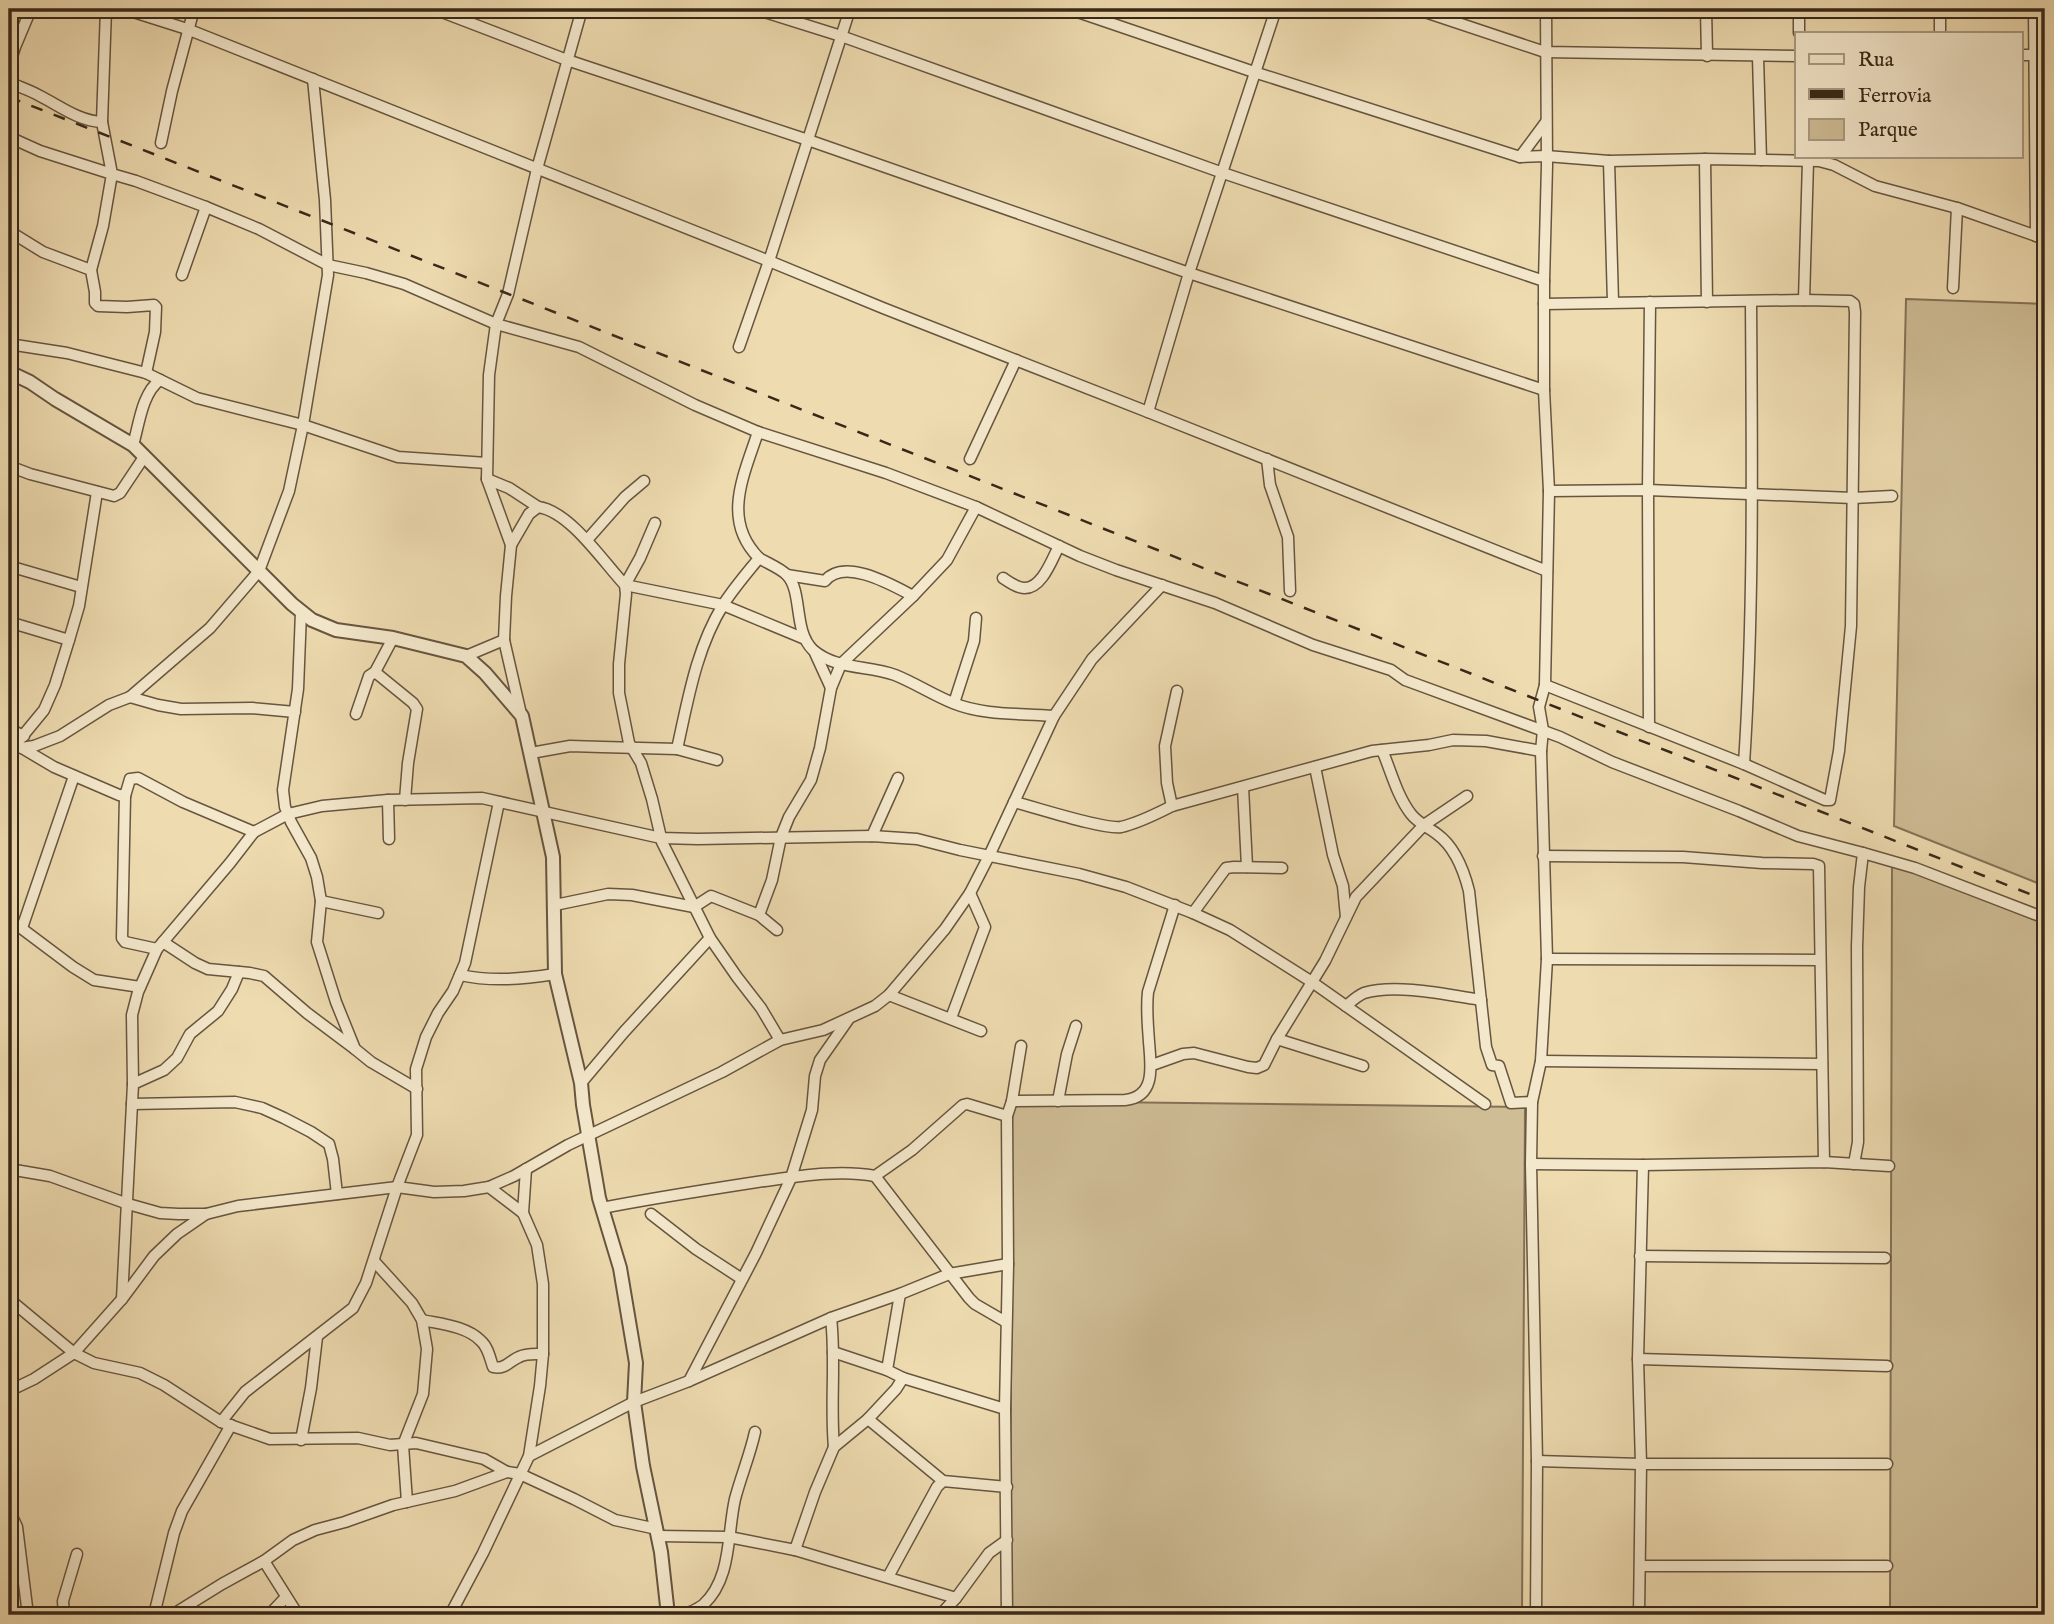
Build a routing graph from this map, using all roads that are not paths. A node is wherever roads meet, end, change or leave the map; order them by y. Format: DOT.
graph roads {
  1 [pos="31,9"];
  2 [pos="106,9"];
  3 [pos="124,9"];
  4 [pos="194,9"];
  5 [pos="434,9"];
  6 [pos="582,9"];
  7 [pos="755,9"];
  8 [pos="850,9"];
  9 [pos="1069,9"];
  10 [pos="1276,9"];
  11 [pos="1416,9"];
  12 [pos="1546,9"];
  13 [pos="1706,9"];
  14 [pos="1799,9"];
  15 [pos="1940,9"];
  16 [pos="2034,9"];
  17 [pos="187,29"];
  18 [pos="1799,32"];
  19 [pos="1940,32"];
  20 [pos="841,36"];
  21 [pos="1545,52"];
  22 [pos="2022,55"];
  23 [pos="2040,55"];
  24 [pos="1707,56"];
  25 [pos="1795,56"];
  26 [pos="1758,57"];
  27 [pos="567,60"];
  28 [pos="9,66"];
  29 [pos="1254,72"];
  30 [pos="313,79"];
  31 [pos="9,82"];
  32 [pos="102,122"];
  33 [pos="1546,122"];
  34 [pos="9,137"];
  35 [pos="808,140"];
  36 [pos="161,143"];
  37 [pos="1546,156"];
  38 [pos="1520,157"];
  39 [pos="1705,159"];
  40 [pos="1760,160"];
  41 [pos="1808,160"];
  42 [pos="1609,161"];
  43 [pos="537,169"];
  44 [pos="1223,173"];
  45 [pos="112,174"];
  46 [pos="206,207"];
  47 [pos="1957,208"];
  48 [pos="9,231"];
  49 [pos="2041,237"];
  50 [pos="769,261"];
  51 [pos="328,265"];
  52 [pos="91,270"];
  53 [pos="1189,273"];
  54 [pos="183,275"];
  55 [pos="1544,281"];
  56 [pos="1953,288"];
  57 [pos="1804,300"];
  58 [pos="1751,301"];
  59 [pos="1613,302"];
  60 [pos="1650,302"];
  61 [pos="1707,302"];
  62 [pos="1544,304"];
  63 [pos="496,324"];
  64 [pos="10,343"];
  65 [pos="738,346"];
  66 [pos="1016,360"];
  67 [pos="9,372"];
  68 [pos="146,373"];
  69 [pos="160,380"];
  70 [pos="1544,390"];
  71 [pos="1148,412"];
  72 [pos="303,425"];
  73 [pos="758,432"];
  74 [pos="133,445"];
  75 [pos="144,457"];
  76 [pos="970,459"];
  77 [pos="1267,459"];
  78 [pos="487,463"];
  79 [pos="9,466"];
  80 [pos="487,479"];
  81 [pos="643,481"];
  82 [pos="1648,490"];
  83 [pos="1549,491"];
  84 [pos="97,492"];
  85 [pos="1752,493"];
  86 [pos="1892,496"];
  87 [pos="1853,498"];
  88 [pos="538,507"];
  89 [pos="976,507"];
  90 [pos="655,523"];
  91 [pos="587,540"];
  92 [pos="511,545"];
  93 [pos="1059,546"];
  94 [pos="759,558"];
  95 [pos="9,566"];
  96 [pos="259,571"];
  97 [pos="1547,571"];
  98 [pos="787,575"];
  99 [pos="1003,578"];
  100 [pos="625,585"];
  101 [pos="1162,585"];
  102 [pos="80,587"];
  103 [pos="1290,590"];
  104 [pos="913,596"];
  105 [pos="723,605"];
  106 [pos="301,612"];
  107 [pos="976,618"];
  108 [pos="9,622"];
  109 [pos="393,638"];
  110 [pos="805,639"];
  111 [pos="69,640"];
  112 [pos="504,640"];
  113 [pos="814,650"];
  114 [pos="466,656"];
  115 [pos="841,664"];
  116 [pos="376,672"];
  117 [pos="1545,685"];
  118 [pos="831,688"];
  119 [pos="1177,691"];
  120 [pos="130,697"];
  121 [pos="954,703"];
  122 [pos="295,712"];
  123 [pos="356,714"];
  124 [pos="522,716"];
  125 [pos="1054,716"];
  126 [pos="1648,727"];
  127 [pos="9,729"];
  128 [pos="1543,730"];
  129 [pos="24,736"];
  130 [pos="16,748"];
  131 [pos="632,749"];
  132 [pos="677,750"];
  133 [pos="1382,750"];
  134 [pos="1541,751"];
  135 [pos="531,753"];
  136 [pos="717,760"];
  137 [pos="1744,764"];
  138 [pos="1315,767"];
  139 [pos="74,776"];
  140 [pos="898,778"];
  141 [pos="1243,787"];
  142 [pos="125,796"];
  143 [pos="1467,796"];
  144 [pos="388,800"];
  145 [pos="405,800"];
  146 [pos="499,802"];
  147 [pos="1014,802"];
  148 [pos="1172,806"];
  149 [pos="542,811"];
  150 [pos="288,814"];
  151 [pos="1424,825"];
  152 [pos="254,832"];
  153 [pos="872,836"];
  154 [pos="781,837"];
  155 [pos="661,838"];
  156 [pos="389,839"];
  157 [pos="1863,853"];
  158 [pos="989,856"];
  159 [pos="1543,856"];
  160 [pos="1247,867"];
  161 [pos="1282,868"];
  162 [pos="970,892"];
  163 [pos="321,901"];
  164 [pos="555,905"];
  165 [pos="1175,905"];
  166 [pos="694,907"];
  167 [pos="1193,912"];
  168 [pos="379,913"];
  169 [pos="759,915"];
  170 [pos="1346,918"];
  171 [pos="2045,918"];
  172 [pos="9,919"];
  173 [pos="22,928"];
  174 [pos="777,930"];
  175 [pos="710,938"];
  176 [pos="160,945"];
  177 [pos="1547,959"];
  178 [pos="1820,960"];
  179 [pos="239,972"];
  180 [pos="555,974"];
  181 [pos="460,975"];
  182 [pos="1312,982"];
  183 [pos="140,987"];
  184 [pos="889,995"];
  185 [pos="1481,1000"];
  186 [pos="1346,1006"];
  187 [pos="951,1018"];
  188 [pos="848,1020"];
  189 [pos="1076,1026"];
  190 [pos="981,1031"];
  191 [pos="1277,1039"];
  192 [pos="780,1040"];
  193 [pos="1021,1046"];
  194 [pos="355,1049"];
  195 [pos="1541,1061"];
  196 [pos="1822,1064"];
  197 [pos="1152,1065"];
  198 [pos="1363,1066"];
  199 [pos="581,1083"];
  200 [pos="133,1084"];
  201 [pos="417,1089"];
  202 [pos="1012,1101"];
  203 [pos="1058,1101"];
  204 [pos="1532,1102"];
  205 [pos="132,1104"];
  206 [pos="1485,1104"];
  207 [pos="1007,1116"];
  208 [pos="589,1136"];
  209 [pos="1824,1162"];
  210 [pos="1531,1164"];
  211 [pos="1854,1164"];
  212 [pos="1643,1166"];
  213 [pos="1889,1166"];
  214 [pos="9,1169"];
  215 [pos="526,1169"];
  216 [pos="875,1176"];
  217 [pos="791,1178"];
  218 [pos="397,1187"];
  219 [pos="489,1187"];
  220 [pos="337,1194"];
  221 [pos="128,1204"];
  222 [pos="602,1208"];
  223 [pos="523,1213"];
  224 [pos="206,1214"];
  225 [pos="651,1214"];
  226 [pos="1640,1256"];
  227 [pos="1885,1258"];
  228 [pos="374,1261"];
  229 [pos="1007,1264"];
  230 [pos="949,1274"];
  231 [pos="743,1279"];
  232 [pos="900,1294"];
  233 [pos="9,1299"];
  234 [pos="122,1299"];
  235 [pos="831,1318"];
  236 [pos="422,1320"];
  237 [pos="1006,1322"];
  238 [pos="317,1336"];
  239 [pos="833,1352"];
  240 [pos="74,1353"];
  241 [pos="542,1354"];
  242 [pos="1638,1359"];
  243 [pos="1887,1366"];
  244 [pos="887,1370"];
  245 [pos="903,1378"];
  246 [pos="689,1381"];
  247 [pos="9,1391"];
  248 [pos="634,1402"];
  249 [pos="1005,1409"];
  250 [pos="868,1419"];
  251 [pos="226,1424"];
  252 [pos="755,1432"];
  253 [pos="301,1440"];
  254 [pos="403,1445"];
  255 [pos="834,1447"];
  256 [pos="529,1456"];
  257 [pos="1537,1461"];
  258 [pos="1641,1464"];
  259 [pos="1886,1464"];
  260 [pos="507,1472"];
  261 [pos="520,1474"];
  262 [pos="943,1481"];
  263 [pos="1007,1487"];
  264 [pos="407,1502"];
  265 [pos="9,1510"];
  266 [pos="657,1532"];
  267 [pos="729,1537"];
  268 [pos="1007,1540"];
  269 [pos="795,1550"];
  270 [pos="77,1554"];
  271 [pos="264,1561"];
  272 [pos="1641,1566"];
  273 [pos="1886,1566"];
  274 [pos="887,1577"];
  275 [pos="286,1597"];
  276 [pos="956,1598"];
  277 [pos="27,1615"];
  278 [pos="64,1615"];
  279 [pos="154,1615"];
  280 [pos="172,1615"];
  281 [pos="270,1615"];
  282 [pos="298,1615"];
  283 [pos="450,1615"];
  284 [pos="668,1615"];
  285 [pos="684,1615"];
  286 [pos="940,1615"];
  287 [pos="1007,1615"];
  288 [pos="1536,1615"];
  289 [pos="1639,1615"];
  1 -- 28 [label="street"];
  2 -- 32 [label="street"];
  3 -- 17 [label="street"];
  4 -- 17 [label="street"];
  5 -- 27 [label="street"];
  6 -- 27 [label="street"];
  7 -- 20 [label="street"];
  8 -- 20 [label="street"];
  9 -- 29 [label="street"];
  10 -- 29 [label="street"];
  11 -- 21 [label="street"];
  12 -- 21 [label="street"];
  13 -- 24 [label="street"];
  14 -- 18 [label="street"];
  15 -- 19 [label="street"];
  16 -- 23 [label="street"];
  17 -- 30 [label="street"];
  17 -- 36 [label="street"];
  20 -- 35 [label="street"];
  20 -- 44 [label="street"];
  21 -- 24 [label="street"];
  21 -- 33 [label="street"];
  22 -- 23 [label="street"];
  23 -- 49 [label="street"];
  24 -- 26 [label="street"];
  25 -- 26 [label="street"];
  26 -- 40 [label="street"];
  27 -- 35 [label="street"];
  27 -- 43 [label="street"];
  29 -- 38 [label="street"];
  29 -- 44 [label="street"];
  30 -- 43 [label="street"];
  30 -- 51 [label="street"];
  31 -- 32 [label="street"];
  32 -- 45 [label="street"];
  33 -- 37 [label="street"];
  33 -- 38 [label="street"];
  34 -- 45 [label="street"];
  35 -- 50 [label="street"];
  35 -- 53 [label="street"];
  37 -- 38 [label="street"];
  37 -- 42 [label="street"];
  37 -- 55 [label="street"];
  39 -- 40 [label="street"];
  39 -- 42 [label="street"];
  39 -- 61 [label="street"];
  40 -- 41 [label="street"];
  41 -- 47 [label="street"];
  41 -- 57 [label="street"];
  42 -- 59 [label="street"];
  43 -- 50 [label="street"];
  43 -- 63 [label="street"];
  44 -- 53 [label="street"];
  44 -- 55 [label="street"];
  45 -- 46 [label="street"];
  45 -- 52 [label="street"];
  46 -- 51 [label="street"];
  46 -- 54 [label="street"];
  47 -- 49 [label="street"];
  47 -- 56 [label="street"];
  48 -- 52 [label="street"];
  50 -- 65 [label="street"];
  50 -- 66 [label="street"];
  51 -- 63 [label="street"];
  51 -- 72 [label="street"];
  52 -- 68 [label="street"];
  53 -- 70 [label="street"];
  53 -- 71 [label="street"];
  55 -- 62 [label="street"];
  57 -- 58 [label="street"];
  57 -- 87 [label="street"];
  58 -- 61 [label="street"];
  58 -- 85 [label="street"];
  59 -- 60 [label="street"];
  59 -- 62 [label="street"];
  60 -- 61 [label="street"];
  60 -- 82 [label="street"];
  62 -- 70 [label="street"];
  63 -- 73 [label="street"];
  63 -- 78 [label="street"];
  64 -- 68 [label="street"];
  66 -- 71 [label="street"];
  66 -- 76 [label="street"];
  67 -- 74 [label="street"];
  68 -- 69 [label="street"];
  69 -- 72 [label="street"];
  69 -- 74 [label="street"];
  70 -- 83 [label="street"];
  71 -- 77 [label="street"];
  72 -- 78 [label="street"];
  72 -- 96 [label="street"];
  73 -- 89 [label="street"];
  73 -- 94 [label="street"];
  74 -- 75 [label="street"];
  75 -- 84 [label="street"];
  75 -- 96 [label="street"];
  77 -- 97 [label="street"];
  77 -- 103 [label="street"];
  78 -- 80 [label="street"];
  79 -- 84 [label="street"];
  80 -- 88 [label="street"];
  80 -- 92 [label="street"];
  81 -- 91 [label="street"];
  82 -- 83 [label="street"];
  82 -- 85 [label="street"];
  82 -- 126 [label="street"];
  83 -- 97 [label="street"];
  84 -- 102 [label="street"];
  85 -- 87 [label="street"];
  85 -- 137 [label="street"];
  86 -- 87 [label="street"];
  87 -- 137 [label="street"];
  88 -- 91 [label="street"];
  88 -- 92 [label="street"];
  89 -- 93 [label="street"];
  89 -- 104 [label="street"];
  90 -- 100 [label="street"];
  91 -- 100 [label="street"];
  92 -- 112 [label="street"];
  93 -- 99 [label="street"];
  93 -- 101 [label="street"];
  94 -- 98 [label="street"];
  94 -- 105 [label="street"];
  95 -- 102 [label="street"];
  96 -- 106 [label="street"];
  96 -- 120 [label="street"];
  97 -- 117 [label="street"];
  98 -- 104 [label="street"];
  98 -- 110 [label="street"];
  100 -- 105 [label="street"];
  100 -- 131 [label="street"];
  101 -- 125 [label="street"];
  101 -- 128 [label="street"];
  102 -- 111 [label="street"];
  104 -- 115 [label="street"];
  105 -- 110 [label="street"];
  105 -- 132 [label="street"];
  106 -- 109 [label="street"];
  106 -- 122 [label="street"];
  107 -- 121 [label="street"];
  108 -- 111 [label="street"];
  109 -- 114 [label="street"];
  109 -- 116 [label="street"];
  110 -- 113 [label="street"];
  111 -- 129 [label="street"];
  112 -- 114 [label="street"];
  112 -- 124 [label="street"];
  113 -- 115 [label="street"];
  113 -- 118 [label="street"];
  114 -- 124 [label="street"];
  115 -- 118 [label="street"];
  115 -- 121 [label="street"];
  116 -- 123 [label="street"];
  116 -- 145 [label="street"];
  117 -- 126 [label="street"];
  117 -- 128 [label="street"];
  118 -- 154 [label="street"];
  119 -- 148 [label="street"];
  120 -- 122 [label="street"];
  120 -- 130 [label="street"];
  121 -- 125 [label="street"];
  122 -- 150 [label="street"];
  124 -- 135 [label="street"];
  125 -- 147 [label="street"];
  126 -- 137 [label="street"];
  127 -- 129 [label="street"];
  128 -- 134 [label="street"];
  128 -- 157 [label="street"];
  129 -- 130 [label="street"];
  130 -- 139 [label="street"];
  131 -- 132 [label="street"];
  131 -- 135 [label="street"];
  131 -- 155 [label="street"];
  132 -- 136 [label="street"];
  133 -- 134 [label="street"];
  133 -- 138 [label="street"];
  133 -- 151 [label="street"];
  134 -- 159 [label="street"];
  135 -- 149 [label="street"];
  138 -- 141 [label="street"];
  138 -- 170 [label="street"];
  139 -- 142 [label="street"];
  139 -- 173 [label="street"];
  140 -- 153 [label="street"];
  141 -- 148 [label="street"];
  141 -- 160 [label="street"];
  142 -- 152 [label="street"];
  142 -- 176 [label="street"];
  143 -- 151 [label="street"];
  144 -- 145 [label="street"];
  144 -- 150 [label="street"];
  144 -- 156 [label="street"];
  145 -- 146 [label="street"];
  146 -- 149 [label="street"];
  146 -- 181 [label="street"];
  147 -- 148 [label="street"];
  147 -- 158 [label="street"];
  149 -- 155 [label="street"];
  149 -- 164 [label="street"];
  150 -- 152 [label="street"];
  150 -- 163 [label="street"];
  151 -- 170 [label="street"];
  151 -- 185 [label="street"];
  152 -- 176 [label="street"];
  153 -- 154 [label="street"];
  153 -- 158 [label="street"];
  154 -- 155 [label="street"];
  154 -- 169 [label="street"];
  155 -- 166 [label="street"];
  157 -- 171 [label="street"];
  157 -- 211 [label="street"];
  158 -- 162 [label="street"];
  158 -- 165 [label="street"];
  159 -- 177 [label="street"];
  159 -- 178 [label="street"];
  160 -- 161 [label="street"];
  160 -- 167 [label="street"];
  162 -- 184 [label="street"];
  162 -- 187 [label="street"];
  163 -- 168 [label="street"];
  163 -- 194 [label="street"];
  164 -- 166 [label="street"];
  164 -- 180 [label="street"];
  165 -- 167 [label="street"];
  165 -- 197 [label="street"];
  166 -- 169 [label="street"];
  166 -- 175 [label="street"];
  167 -- 182 [label="street"];
  169 -- 174 [label="street"];
  170 -- 182 [label="street"];
  172 -- 173 [label="street"];
  173 -- 183 [label="street"];
  175 -- 192 [label="street"];
  175 -- 199 [label="street"];
  176 -- 179 [label="street"];
  176 -- 183 [label="street"];
  177 -- 178 [label="street"];
  177 -- 195 [label="street"];
  178 -- 196 [label="street"];
  179 -- 194 [label="street"];
  179 -- 200 [label="street"];
  180 -- 181 [label="street"];
  180 -- 199 [label="street"];
  181 -- 201 [label="street"];
  182 -- 186 [label="street"];
  182 -- 191 [label="street"];
  183 -- 200 [label="street"];
  184 -- 187 [label="street"];
  184 -- 188 [label="street"];
  185 -- 186 [label="street"];
  185 -- 204 [label="street"];
  186 -- 206 [label="street"];
  187 -- 190 [label="street"];
  188 -- 192 [label="street"];
  188 -- 217 [label="street"];
  189 -- 203 [label="street"];
  191 -- 197 [label="street"];
  191 -- 198 [label="street"];
  192 -- 208 [label="street"];
  193 -- 202 [label="street"];
  194 -- 201 [label="street"];
  195 -- 196 [label="street"];
  195 -- 204 [label="street"];
  196 -- 209 [label="street"];
  197 -- 203 [label="street"];
  199 -- 208 [label="street"];
  200 -- 205 [label="street"];
  201 -- 218 [label="street"];
  202 -- 203 [label="street"];
  202 -- 207 [label="street"];
  204 -- 210 [label="street"];
  205 -- 220 [label="street"];
  205 -- 221 [label="street"];
  207 -- 216 [label="street"];
  207 -- 229 [label="street"];
  208 -- 215 [label="street"];
  208 -- 222 [label="street"];
  209 -- 211 [label="street"];
  209 -- 212 [label="street"];
  210 -- 212 [label="street"];
  210 -- 257 [label="street"];
  211 -- 213 [label="street"];
  212 -- 226 [label="street"];
  214 -- 221 [label="street"];
  215 -- 219 [label="street"];
  215 -- 223 [label="street"];
  216 -- 217 [label="street"];
  216 -- 230 [label="street"];
  217 -- 222 [label="street"];
  217 -- 231 [label="street"];
  218 -- 219 [label="street"];
  218 -- 220 [label="street"];
  218 -- 228 [label="street"];
  219 -- 223 [label="street"];
  220 -- 224 [label="street"];
  221 -- 224 [label="street"];
  221 -- 234 [label="street"];
  222 -- 248 [label="street"];
  223 -- 241 [label="street"];
  224 -- 234 [label="street"];
  225 -- 231 [label="street"];
  226 -- 227 [label="street"];
  226 -- 242 [label="street"];
  228 -- 236 [label="street"];
  228 -- 238 [label="street"];
  229 -- 230 [label="street"];
  229 -- 237 [label="street"];
  230 -- 232 [label="street"];
  230 -- 237 [label="street"];
  231 -- 246 [label="street"];
  232 -- 235 [label="street"];
  232 -- 244 [label="street"];
  233 -- 240 [label="street"];
  234 -- 240 [label="street"];
  235 -- 239 [label="street"];
  235 -- 246 [label="street"];
  236 -- 241 [label="street"];
  236 -- 254 [label="street"];
  237 -- 249 [label="street"];
  238 -- 251 [label="street"];
  238 -- 253 [label="street"];
  239 -- 244 [label="street"];
  239 -- 255 [label="street"];
  240 -- 247 [label="street"];
  240 -- 251 [label="street"];
  241 -- 256 [label="street"];
  242 -- 243 [label="street"];
  242 -- 258 [label="street"];
  244 -- 245 [label="street"];
  245 -- 249 [label="street"];
  245 -- 250 [label="street"];
  246 -- 248 [label="street"];
  248 -- 256 [label="street"];
  248 -- 266 [label="street"];
  249 -- 263 [label="street"];
  250 -- 255 [label="street"];
  250 -- 262 [label="street"];
  251 -- 253 [label="street"];
  251 -- 279 [label="street"];
  252 -- 267 [label="street"];
  253 -- 254 [label="street"];
  254 -- 260 [label="street"];
  254 -- 264 [label="street"];
  255 -- 269 [label="street"];
  256 -- 261 [label="street"];
  257 -- 258 [label="street"];
  257 -- 288 [label="street"];
  258 -- 259 [label="street"];
  258 -- 272 [label="street"];
  260 -- 261 [label="street"];
  260 -- 264 [label="street"];
  261 -- 266 [label="street"];
  261 -- 283 [label="street"];
  262 -- 263 [label="street"];
  262 -- 274 [label="street"];
  263 -- 268 [label="street"];
  264 -- 271 [label="street"];
  265 -- 277 [label="street"];
  266 -- 267 [label="street"];
  266 -- 284 [label="street"];
  267 -- 269 [label="street"];
  267 -- 285 [label="street"];
  268 -- 276 [label="street"];
  268 -- 287 [label="street"];
  269 -- 274 [label="street"];
  270 -- 278 [label="street"];
  271 -- 275 [label="street"];
  271 -- 280 [label="street"];
  272 -- 273 [label="street"];
  272 -- 289 [label="street"];
  274 -- 276 [label="street"];
  275 -- 281 [label="street"];
  275 -- 282 [label="street"];
  276 -- 286 [label="street"];
}
